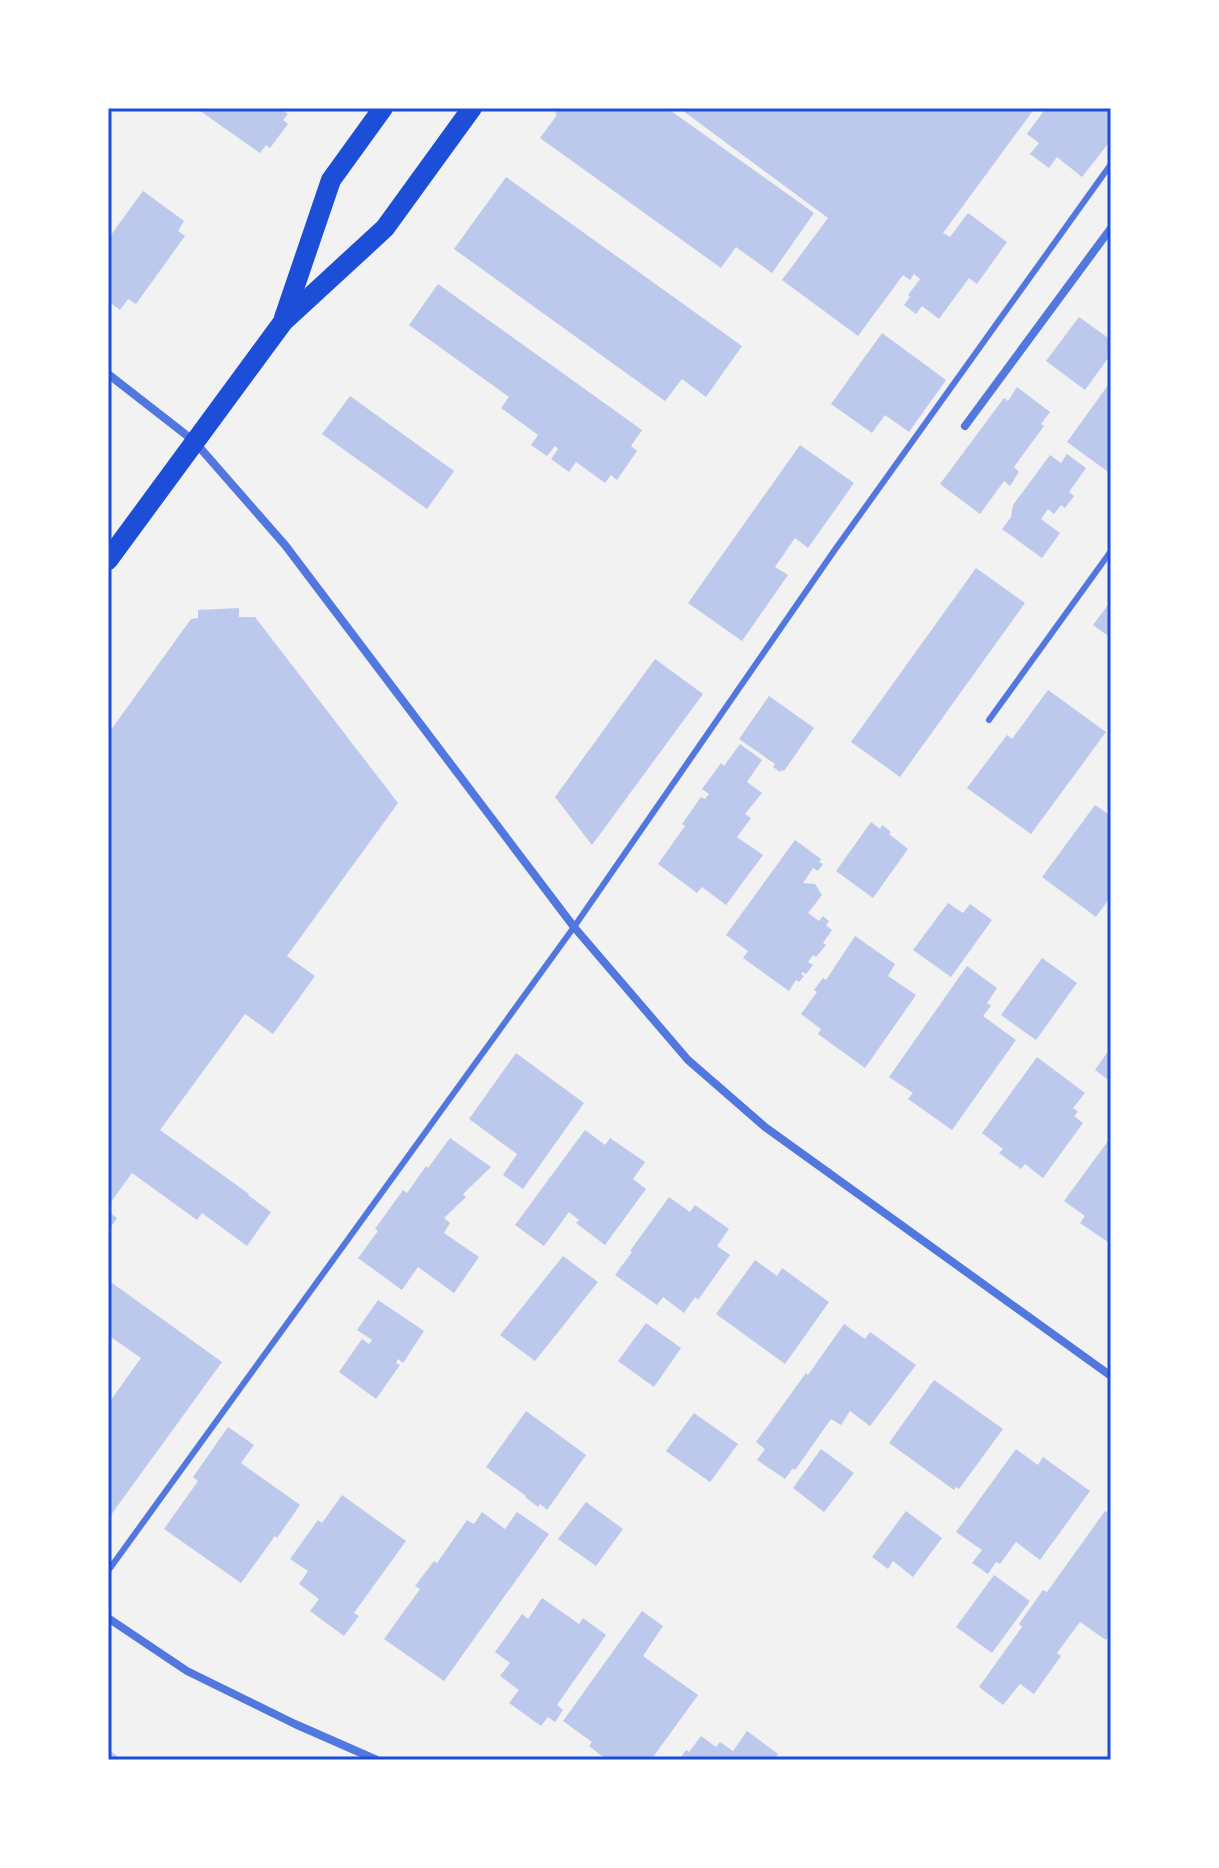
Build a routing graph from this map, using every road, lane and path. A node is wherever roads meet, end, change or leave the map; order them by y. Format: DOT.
graph roads {
  1 [pos="383,108"];
  2 [pos="472,108"];
  3 [pos="1111,164"];
  4 [pos="1111,228"];
  5 [pos="283,322"];
  6 [pos="108,374"];
  7 [pos="965,426"];
  8 [pos="194,441"];
  9 [pos="1111,551"];
  10 [pos="108,560"];
  11 [pos="989,720"];
  12 [pos="574,927"];
  13 [pos="1111,1376"];
  14 [pos="108,1571"];
  15 [pos="108,1618"];
  16 [pos="377,1760"];
  1 -- 5 [label="main road"];
  2 -- 5 [label="main road"];
  3 -- 12 [label="lane"];
  4 -- 7 [label="street"];
  5 -- 8 [label="main road"];
  6 -- 8 [label="street"];
  8 -- 10 [label="main road"];
  8 -- 12 [label="street"];
  9 -- 11 [label="lane"];
  12 -- 13 [label="street"];
  12 -- 14 [label="lane"];
  15 -- 16 [label="street"];
}
